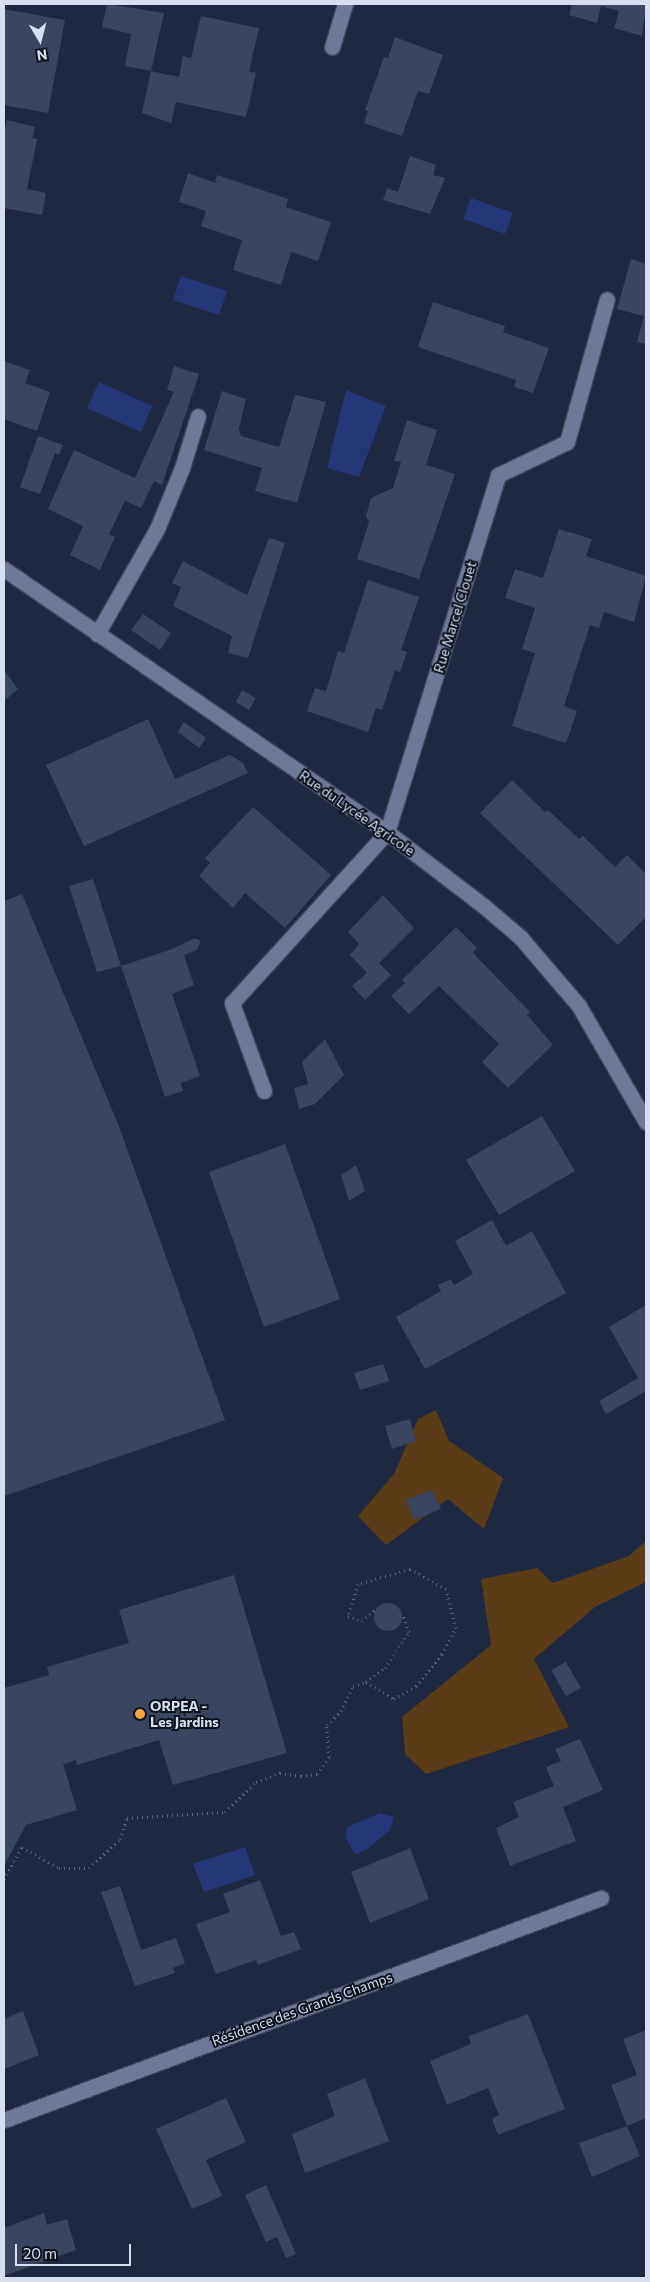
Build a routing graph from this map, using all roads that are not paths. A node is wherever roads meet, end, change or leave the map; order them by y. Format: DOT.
graph roads {
  1 [pos="345,4"];
  2 [pos="332,47"];
  3 [pos="607,299"];
  4 [pos="198,416"];
  5 [pos="4,569"];
  6 [pos="97,634"];
  7 [pos="387,832"];
  8 [pos="264,1091"];
  9 [pos="646,1122"];
  10 [pos="601,1898"];
  11 [pos="4,2120"];
  1 -- 2 [label="street"];
  3 -- 7 [label="street, Rue Marcel Clouet"];
  4 -- 6 [label="street"];
  5 -- 6 [label="street, Rue du Lycée Agricole"];
  6 -- 7 [label="street, Rue du Lycée Agricole"];
  7 -- 8 [label="street"];
  7 -- 9 [label="street, Rue du Lycée Agricole"];
  10 -- 11 [label="street, Résidence des Grands Champs"];
}
